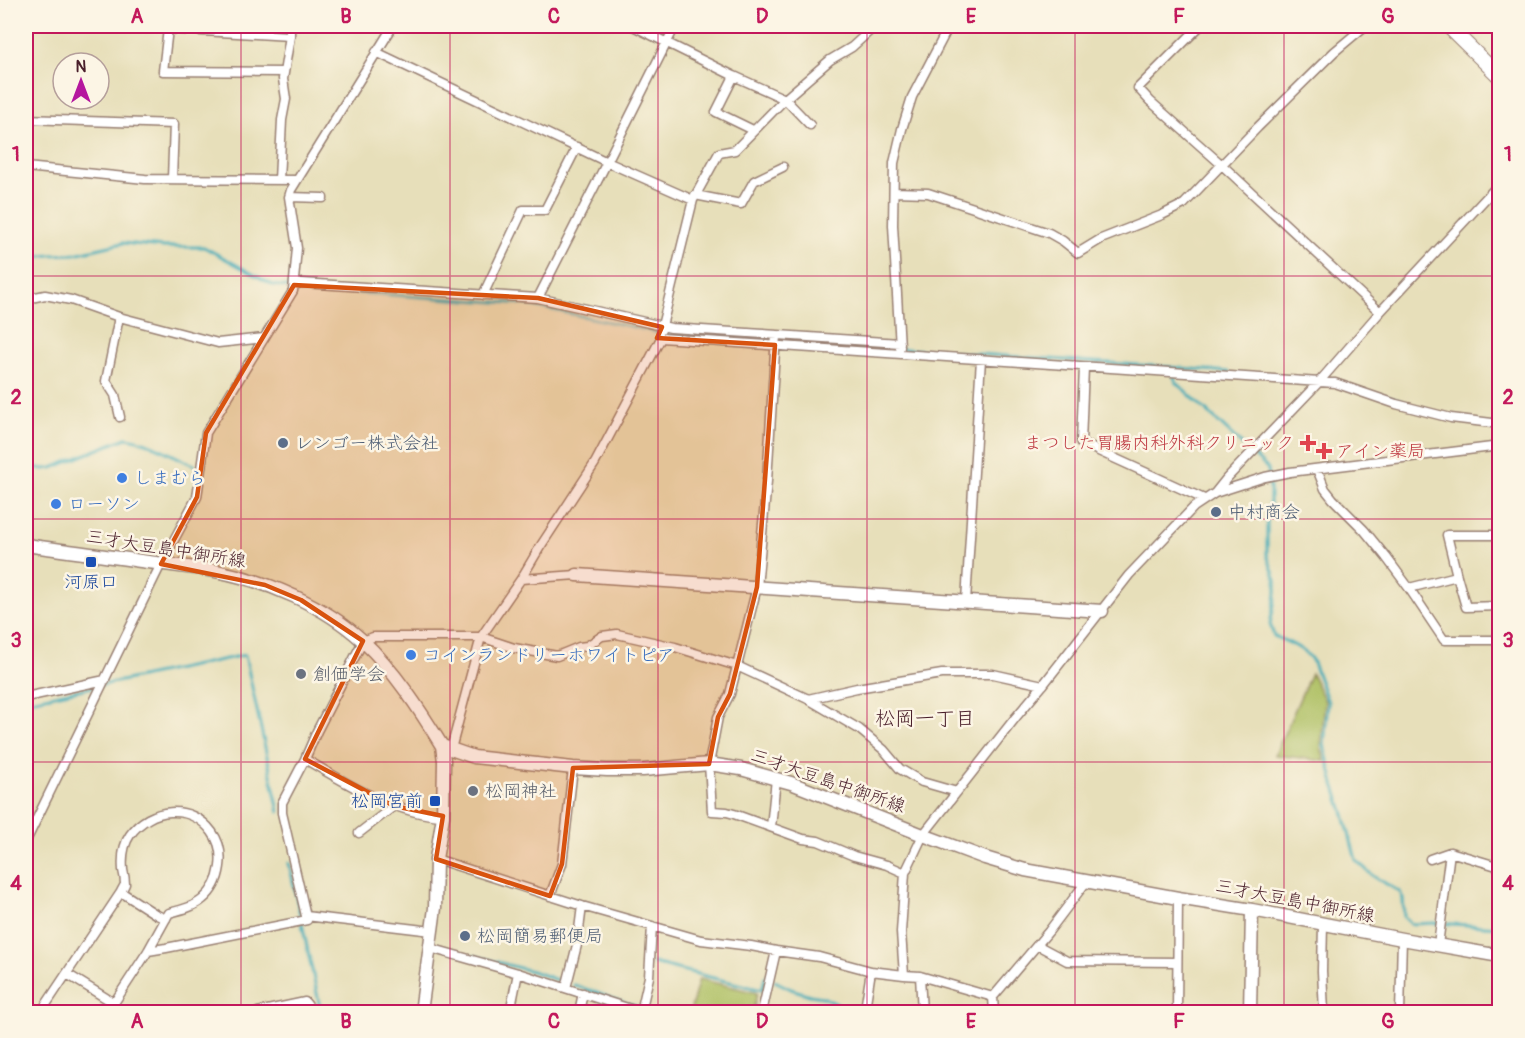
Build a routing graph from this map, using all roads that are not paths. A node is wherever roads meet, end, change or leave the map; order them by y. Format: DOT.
graph roads {
  1 [pos="290,26"];
  2 [pos="393,26"];
  3 [pos="633,26"];
  4 [pos="675,26"];
  5 [pos="875,26"];
  6 [pos="949,26"];
  7 [pos="1200,26"];
  8 [pos="1365,26"];
  9 [pos="1448,26"];
  10 [pos="168,27"];
  11 [pos="290,36"];
  12 [pos="667,42"];
  13 [pos="376,52"];
  14 [pos="284,72"];
  15 [pos="1498,73"];
  16 [pos="734,76"];
  17 [pos="785,99"];
  18 [pos="26,119"];
  19 [pos="810,125"];
  20 [pos="753,130"];
  21 [pos="577,147"];
  22 [pos="607,162"];
  23 [pos="1222,165"];
  24 [pos="26,167"];
  25 [pos="783,167"];
  26 [pos="171,179"];
  27 [pos="279,180"];
  28 [pos="297,180"];
  29 [pos="1500,183"];
  30 [pos="894,192"];
  31 [pos="289,197"];
  32 [pos="694,197"];
  33 [pos="323,198"];
  34 [pos="293,288"];
  35 [pos="483,295"];
  36 [pos="538,298"];
  37 [pos="26,299"];
  38 [pos="1380,312"];
  39 [pos="119,317"];
  40 [pos="661,332"];
  41 [pos="264,338"];
  42 [pos="776,340"];
  43 [pos="900,348"];
  44 [pos="981,359"];
  45 [pos="1084,367"];
  46 [pos="1319,382"];
  47 [pos="120,417"];
  48 [pos="1500,424"];
  49 [pos="1500,446"];
  50 [pos="1317,469"];
  51 [pos="1215,493"];
  52 [pos="1204,499"];
  53 [pos="1500,536"];
  54 [pos="26,545"];
  55 [pos="161,564"];
  56 [pos="577,575"];
  57 [pos="1457,576"];
  58 [pos="521,579"];
  59 [pos="757,586"];
  60 [pos="1409,588"];
  61 [pos="966,601"];
  62 [pos="1500,606"];
  63 [pos="1102,610"];
  64 [pos="481,637"];
  65 [pos="1500,640"];
  66 [pos="363,641"];
  67 [pos="737,666"];
  68 [pos="105,680"];
  69 [pos="1043,685"];
  70 [pos="26,697"];
  71 [pos="808,699"];
  72 [pos="446,748"];
  73 [pos="305,759"];
  74 [pos="709,764"];
  75 [pos="573,768"];
  76 [pos="776,779"];
  77 [pos="957,792"];
  78 [pos="394,806"];
  79 [pos="443,816"];
  80 [pos="771,827"];
  81 [pos="360,832"];
  82 [pos="923,835"];
  83 [pos="26,841"];
  84 [pos="1450,852"];
  85 [pos="436,859"];
  86 [pos="1430,859"];
  87 [pos="1500,867"];
  88 [pos="905,873"];
  89 [pos="1086,882"];
  90 [pos="121,892"];
  91 [pos="550,896"];
  92 [pos="1178,898"];
  93 [pos="582,906"];
  94 [pos="1252,910"];
  95 [pos="306,916"];
  96 [pos="166,919"];
  97 [pos="1323,924"];
  98 [pos="652,926"];
  99 [pos="432,931"];
  100 [pos="1402,939"];
  101 [pos="1037,945"];
  102 [pos="1437,945"];
  103 [pos="430,948"];
  104 [pos="148,951"];
  105 [pos="776,951"];
  106 [pos="1500,956"];
  107 [pos="1177,962"];
  108 [pos="871,971"];
  109 [pos="518,973"];
  110 [pos="67,974"];
  111 [pos="904,975"];
  112 [pos="920,976"];
  113 [pos="566,988"];
  114 [pos="583,993"];
  115 [pos="993,997"];
  116 [pos="114,1003"];
  117 [pos="26,1005"];
  118 [pos="865,1009"];
  119 [pos="41,1012"];
  120 [pos="109,1012"];
  121 [pos="258,1012"];
  122 [pos="314,1012"];
  123 [pos="421,1012"];
  124 [pos="510,1012"];
  125 [pos="579,1012"];
  126 [pos="640,1012"];
  127 [pos="762,1012"];
  128 [pos="922,1012"];
  129 [pos="994,1012"];
  130 [pos="1178,1012"];
  131 [pos="1250,1012"];
  132 [pos="1324,1012"];
  133 [pos="1400,1012"];
  1 -- 11 [label="street"];
  2 -- 13 [label="street"];
  3 -- 12 [label="street"];
  4 -- 12 [label="street"];
  5 -- 17 [label="street"];
  6 -- 30 [label="street"];
  7 -- 23 [label="street"];
  8 -- 23 [label="street"];
  9 -- 15 [label="main road"];
  10 -- 11 [label="street"];
  10 -- 14 [label="street"];
  11 -- 14 [label="street"];
  12 -- 16 [label="street"];
  12 -- 22 [label="street"];
  13 -- 21 [label="street"];
  13 -- 28 [label="street"];
  14 -- 27 [label="street"];
  16 -- 17 [label="street"];
  16 -- 20 [label="street"];
  17 -- 19 [label="street"];
  17 -- 20 [label="street"];
  18 -- 26 [label="street"];
  20 -- 32 [label="street"];
  21 -- 22 [label="street"];
  21 -- 35 [label="street"];
  22 -- 32 [label="street"];
  22 -- 36 [label="street"];
  23 -- 30 [label="street"];
  23 -- 38 [label="street"];
  24 -- 26 [label="street"];
  25 -- 32 [label="street"];
  26 -- 27 [label="street"];
  27 -- 28 [label="street"];
  28 -- 31 [label="street"];
  29 -- 38 [label="street"];
  30 -- 43 [label="street"];
  31 -- 33 [label="street"];
  31 -- 34 [label="street"];
  32 -- 40 [label="street"];
  34 -- 35 [label="street"];
  34 -- 41 [label="street"];
  35 -- 36 [label="street"];
  36 -- 40 [label="street"];
  37 -- 39 [label="street"];
  38 -- 46 [label="street"];
  39 -- 41 [label="street"];
  39 -- 47 [label="street"];
  40 -- 42 [label="street"];
  40 -- 58 [label="street"];
  41 -- 55 [label="street"];
  42 -- 43 [label="street"];
  42 -- 59 [label="street"];
  43 -- 44 [label="street"];
  44 -- 45 [label="street"];
  44 -- 61 [label="street"];
  45 -- 46 [label="street"];
  45 -- 52 [label="street"];
  46 -- 48 [label="street"];
  46 -- 51 [label="street"];
  49 -- 50 [label="street"];
  50 -- 51 [label="street"];
  50 -- 60 [label="street"];
  51 -- 52 [label="street"];
  52 -- 63 [label="street"];
  53 -- 57 [label="street"];
  54 -- 55 [label="main road, 三才大豆島中御所線"];
  55 -- 66 [label="main road, 三才大豆島中御所線"];
  55 -- 68 [label="street"];
  56 -- 58 [label="street"];
  56 -- 59 [label="main road"];
  57 -- 60 [label="street"];
  57 -- 62 [label="street"];
  58 -- 64 [label="street"];
  59 -- 61 [label="main road"];
  59 -- 67 [label="street"];
  60 -- 65 [label="street"];
  61 -- 63 [label="main road"];
  63 -- 69 [label="street"];
  64 -- 66 [label="street"];
  64 -- 67 [label="street"];
  64 -- 72 [label="street"];
  66 -- 72 [label="main road, 三才大豆島中御所線"];
  66 -- 73 [label="street"];
  67 -- 71 [label="street"];
  67 -- 74 [label="street"];
  68 -- 70 [label="street"];
  68 -- 83 [label="street"];
  69 -- 71 [label="street"];
  69 -- 77 [label="street"];
  71 -- 77 [label="street"];
  72 -- 75 [label="main road, 三才大豆島中御所線"];
  72 -- 79 [label="main road"];
  73 -- 78 [label="street"];
  73 -- 95 [label="street"];
  74 -- 75 [label="main road, 三才大豆島中御所線"];
  74 -- 76 [label="main road, 三才大豆島中御所線"];
  74 -- 80 [label="street"];
  75 -- 91 [label="street"];
  76 -- 80 [label="street"];
  76 -- 82 [label="main road, 三才大豆島中御所線"];
  77 -- 82 [label="street"];
  78 -- 79 [label="street"];
  78 -- 81 [label="street"];
  79 -- 85 [label="main road"];
  80 -- 88 [label="street"];
  82 -- 88 [label="street"];
  82 -- 89 [label="main road, 三才大豆島中御所線"];
  84 -- 86 [label="street"];
  84 -- 87 [label="street"];
  84 -- 102 [label="street"];
  85 -- 91 [label="street"];
  85 -- 99 [label="main road"];
  88 -- 111 [label="street"];
  89 -- 92 [label="main road, 三才大豆島中御所線"];
  89 -- 101 [label="street"];
  90 -- 96 [label="street"];
  90 -- 96 [label="street"];
  90 -- 110 [label="street"];
  91 -- 93 [label="street"];
  92 -- 94 [label="main road, 三才大豆島中御所線"];
  92 -- 107 [label="street"];
  93 -- 98 [label="street"];
  93 -- 113 [label="street"];
  94 -- 97 [label="main road, 三才大豆島中御所線"];
  94 -- 131 [label="main road"];
  95 -- 99 [label="street"];
  95 -- 104 [label="street"];
  96 -- 104 [label="street"];
  97 -- 100 [label="main road, 三才大豆島中御所線"];
  97 -- 132 [label="street"];
  98 -- 105 [label="street"];
  98 -- 126 [label="street"];
  99 -- 103 [label="main road"];
  100 -- 102 [label="main road, 三才大豆島中御所線"];
  100 -- 133 [label="street"];
  101 -- 107 [label="street"];
  101 -- 115 [label="street"];
  102 -- 106 [label="main road, 三才大豆島中御所線"];
  103 -- 109 [label="street"];
  103 -- 123 [label="main road"];
  104 -- 116 [label="street"];
  105 -- 108 [label="street"];
  105 -- 127 [label="street"];
  107 -- 130 [label="street"];
  108 -- 111 [label="street"];
  108 -- 118 [label="street"];
  109 -- 113 [label="street"];
  109 -- 124 [label="street"];
  110 -- 116 [label="street"];
  110 -- 119 [label="street"];
  111 -- 112 [label="street"];
  112 -- 115 [label="street"];
  112 -- 128 [label="street"];
  113 -- 114 [label="street"];
  114 -- 125 [label="street"];
  114 -- 126 [label="street"];
  115 -- 129 [label="street"];
  116 -- 120 [label="street"];
  117 -- 119 [label="street"];
  121 -- 122 [label="street"];
}
